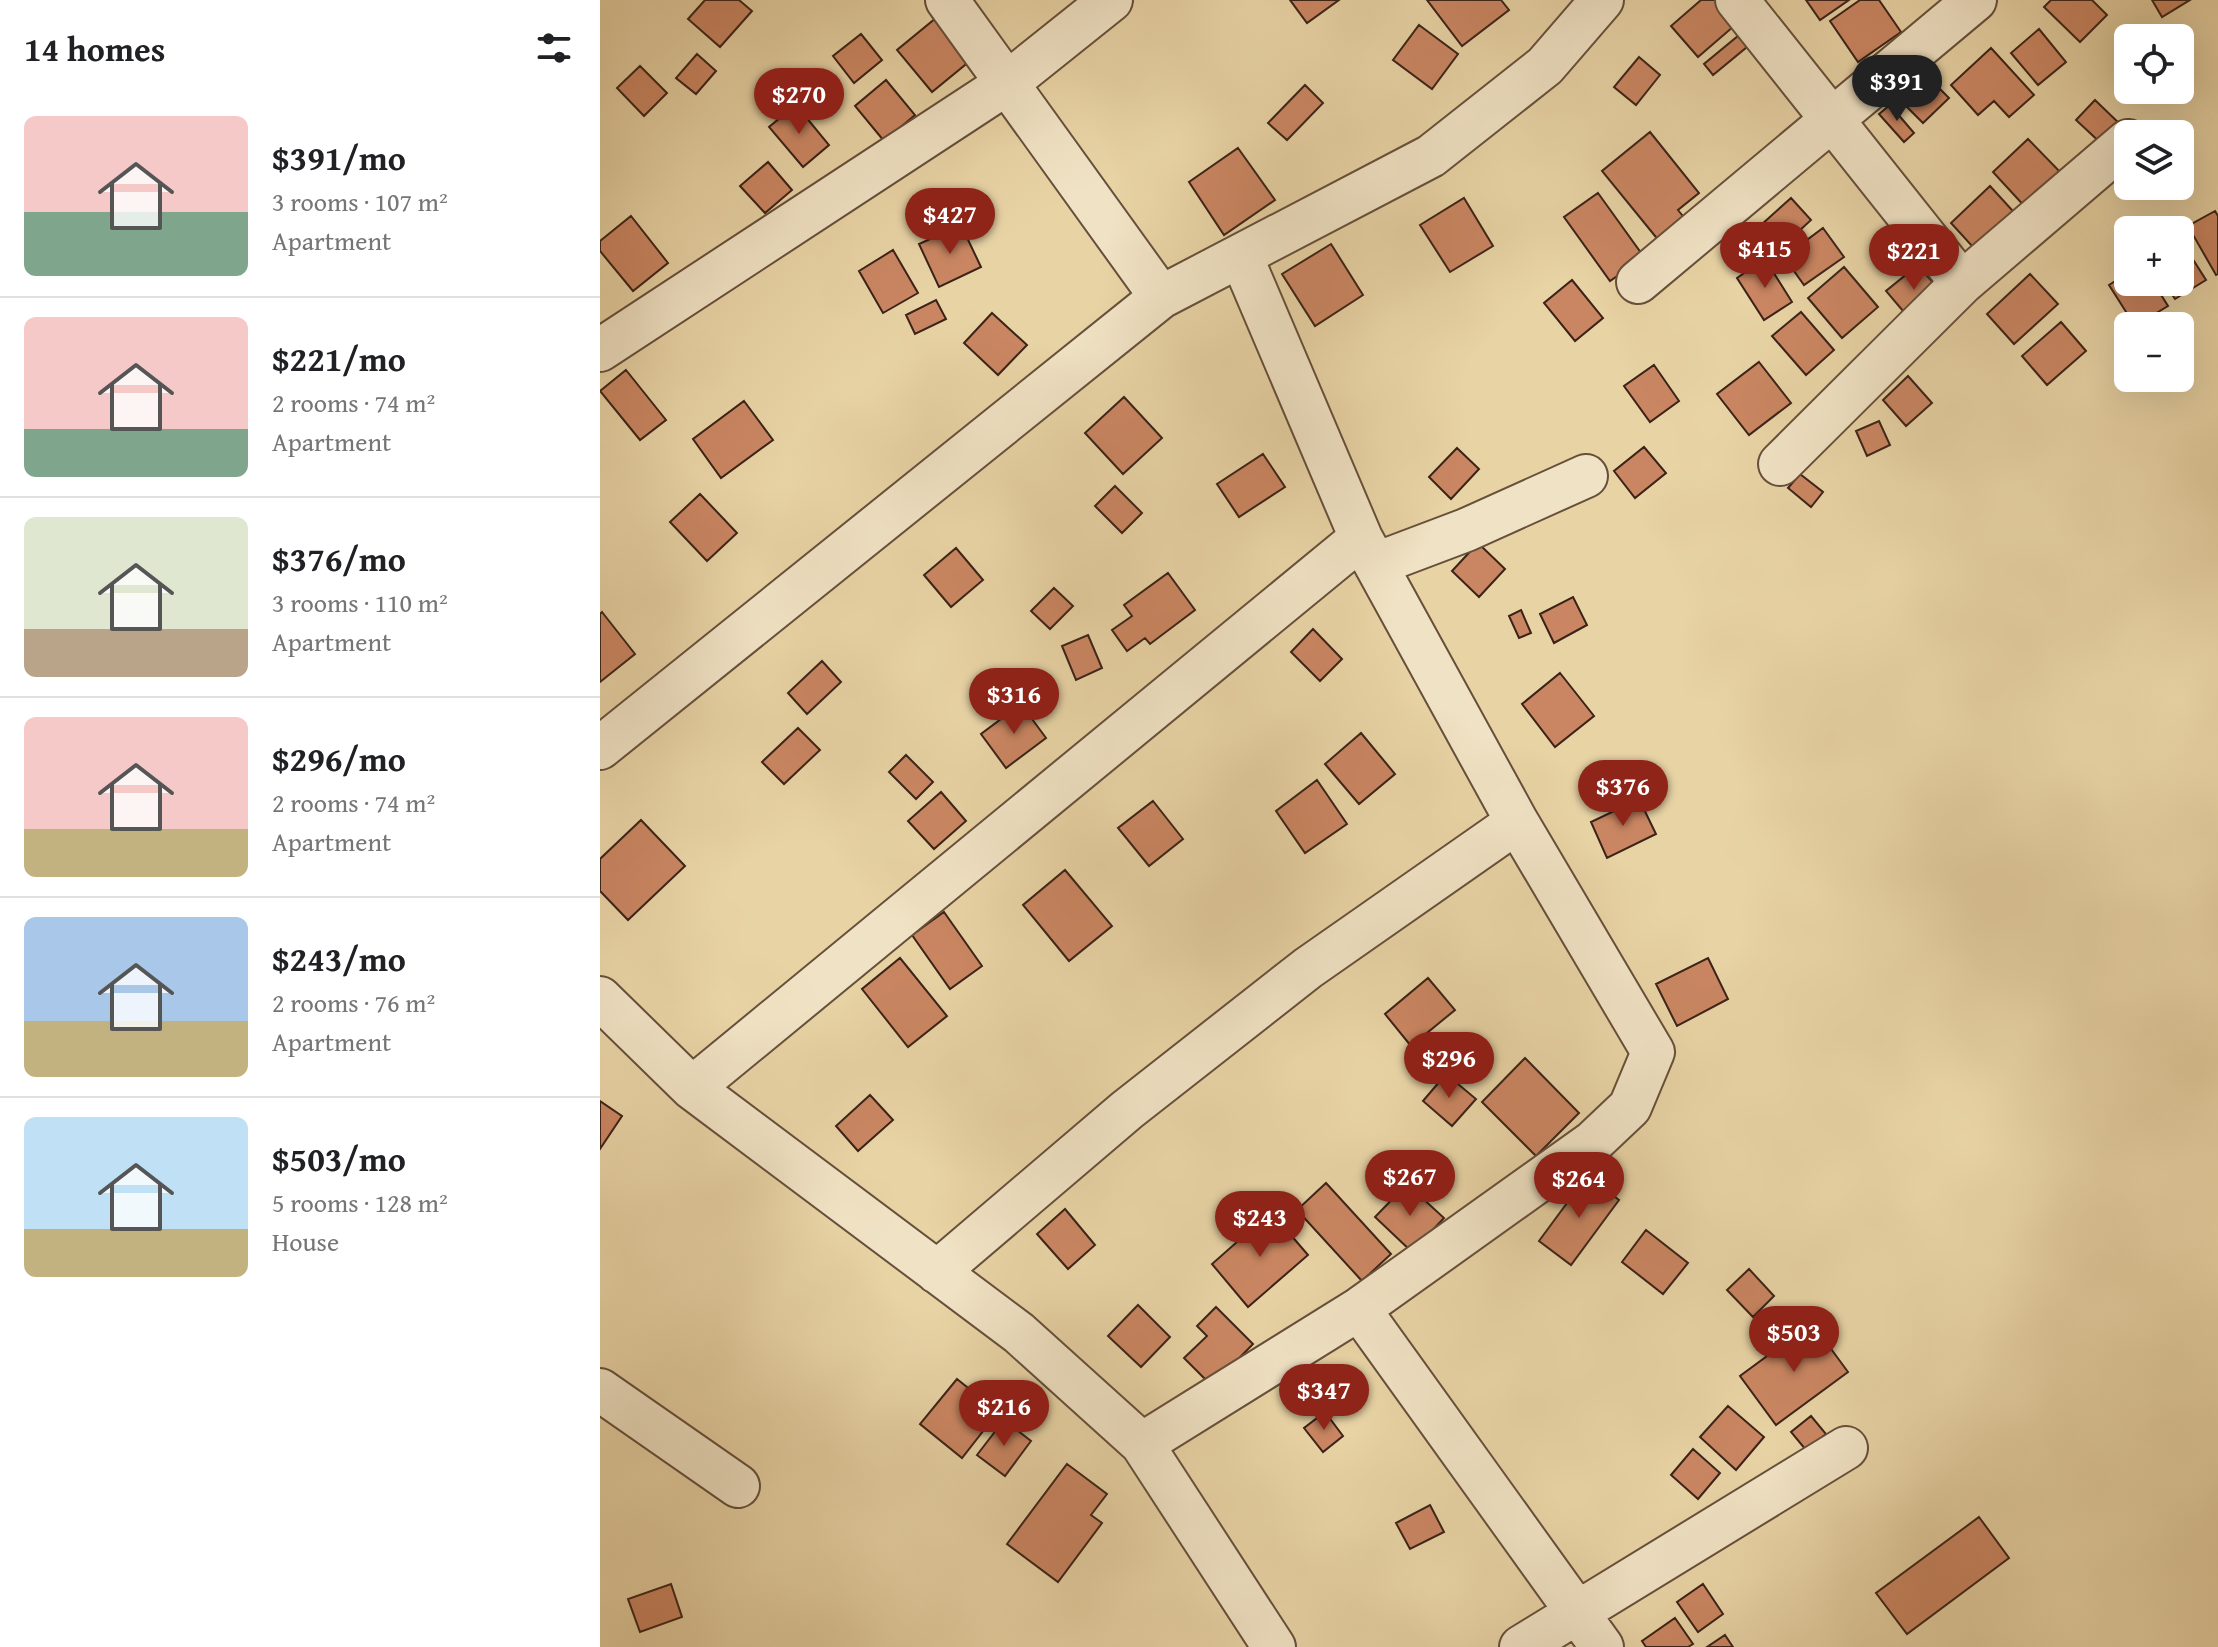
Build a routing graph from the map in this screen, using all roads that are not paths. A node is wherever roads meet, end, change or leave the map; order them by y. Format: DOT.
graph roads {
  1 [pos="947,0"];
  2 [pos="1111,0"];
  3 [pos="1602,0"];
  4 [pos="1737,0"];
  5 [pos="1975,0"];
  6 [pos="1006,84"];
  7 [pos="1834,120"];
  8 [pos="2114,153"];
  9 [pos="1241,256"];
  10 [pos="1638,282"];
  11 [pos="1962,283"];
  12 [pos="1161,297"];
  13 [pos="600,350"];
  14 [pos="1780,464"];
  15 [pos="1586,476"];
  16 [pos="1369,551"];
  17 [pos="600,748"];
  18 [pos="1517,822"];
  19 [pos="600,998"];
  20 [pos="692,1088"];
  21 [pos="937,1272"];
  22 [pos="1359,1309"];
  23 [pos="600,1390"];
  24 [pos="1142,1444"];
  25 [pos="1846,1448"];
  26 [pos="738,1486"];
  27 [pos="1576,1611"];
  28 [pos="1274,1647"];
  29 [pos="1521,1647"];
  30 [pos="1602,1647"];
  1 -- 6 [label="street"];
  2 -- 6 [label="street"];
  3 -- 9 [label="street"];
  4 -- 7 [label="street"];
  5 -- 7 [label="street"];
  6 -- 12 [label="street"];
  6 -- 13 [label="street"];
  7 -- 10 [label="street"];
  7 -- 11 [label="street"];
  8 -- 11 [label="street"];
  9 -- 12 [label="street"];
  9 -- 16 [label="street"];
  11 -- 14 [label="street"];
  12 -- 17 [label="street"];
  15 -- 16 [label="street"];
  16 -- 18 [label="street"];
  16 -- 20 [label="street"];
  18 -- 21 [label="street"];
  18 -- 22 [label="street"];
  19 -- 20 [label="street"];
  20 -- 21 [label="street"];
  21 -- 24 [label="street"];
  22 -- 24 [label="street"];
  22 -- 27 [label="street"];
  23 -- 26 [label="street"];
  24 -- 28 [label="street"];
  25 -- 27 [label="street"];
  27 -- 29 [label="street"];
  27 -- 30 [label="street"];
}
